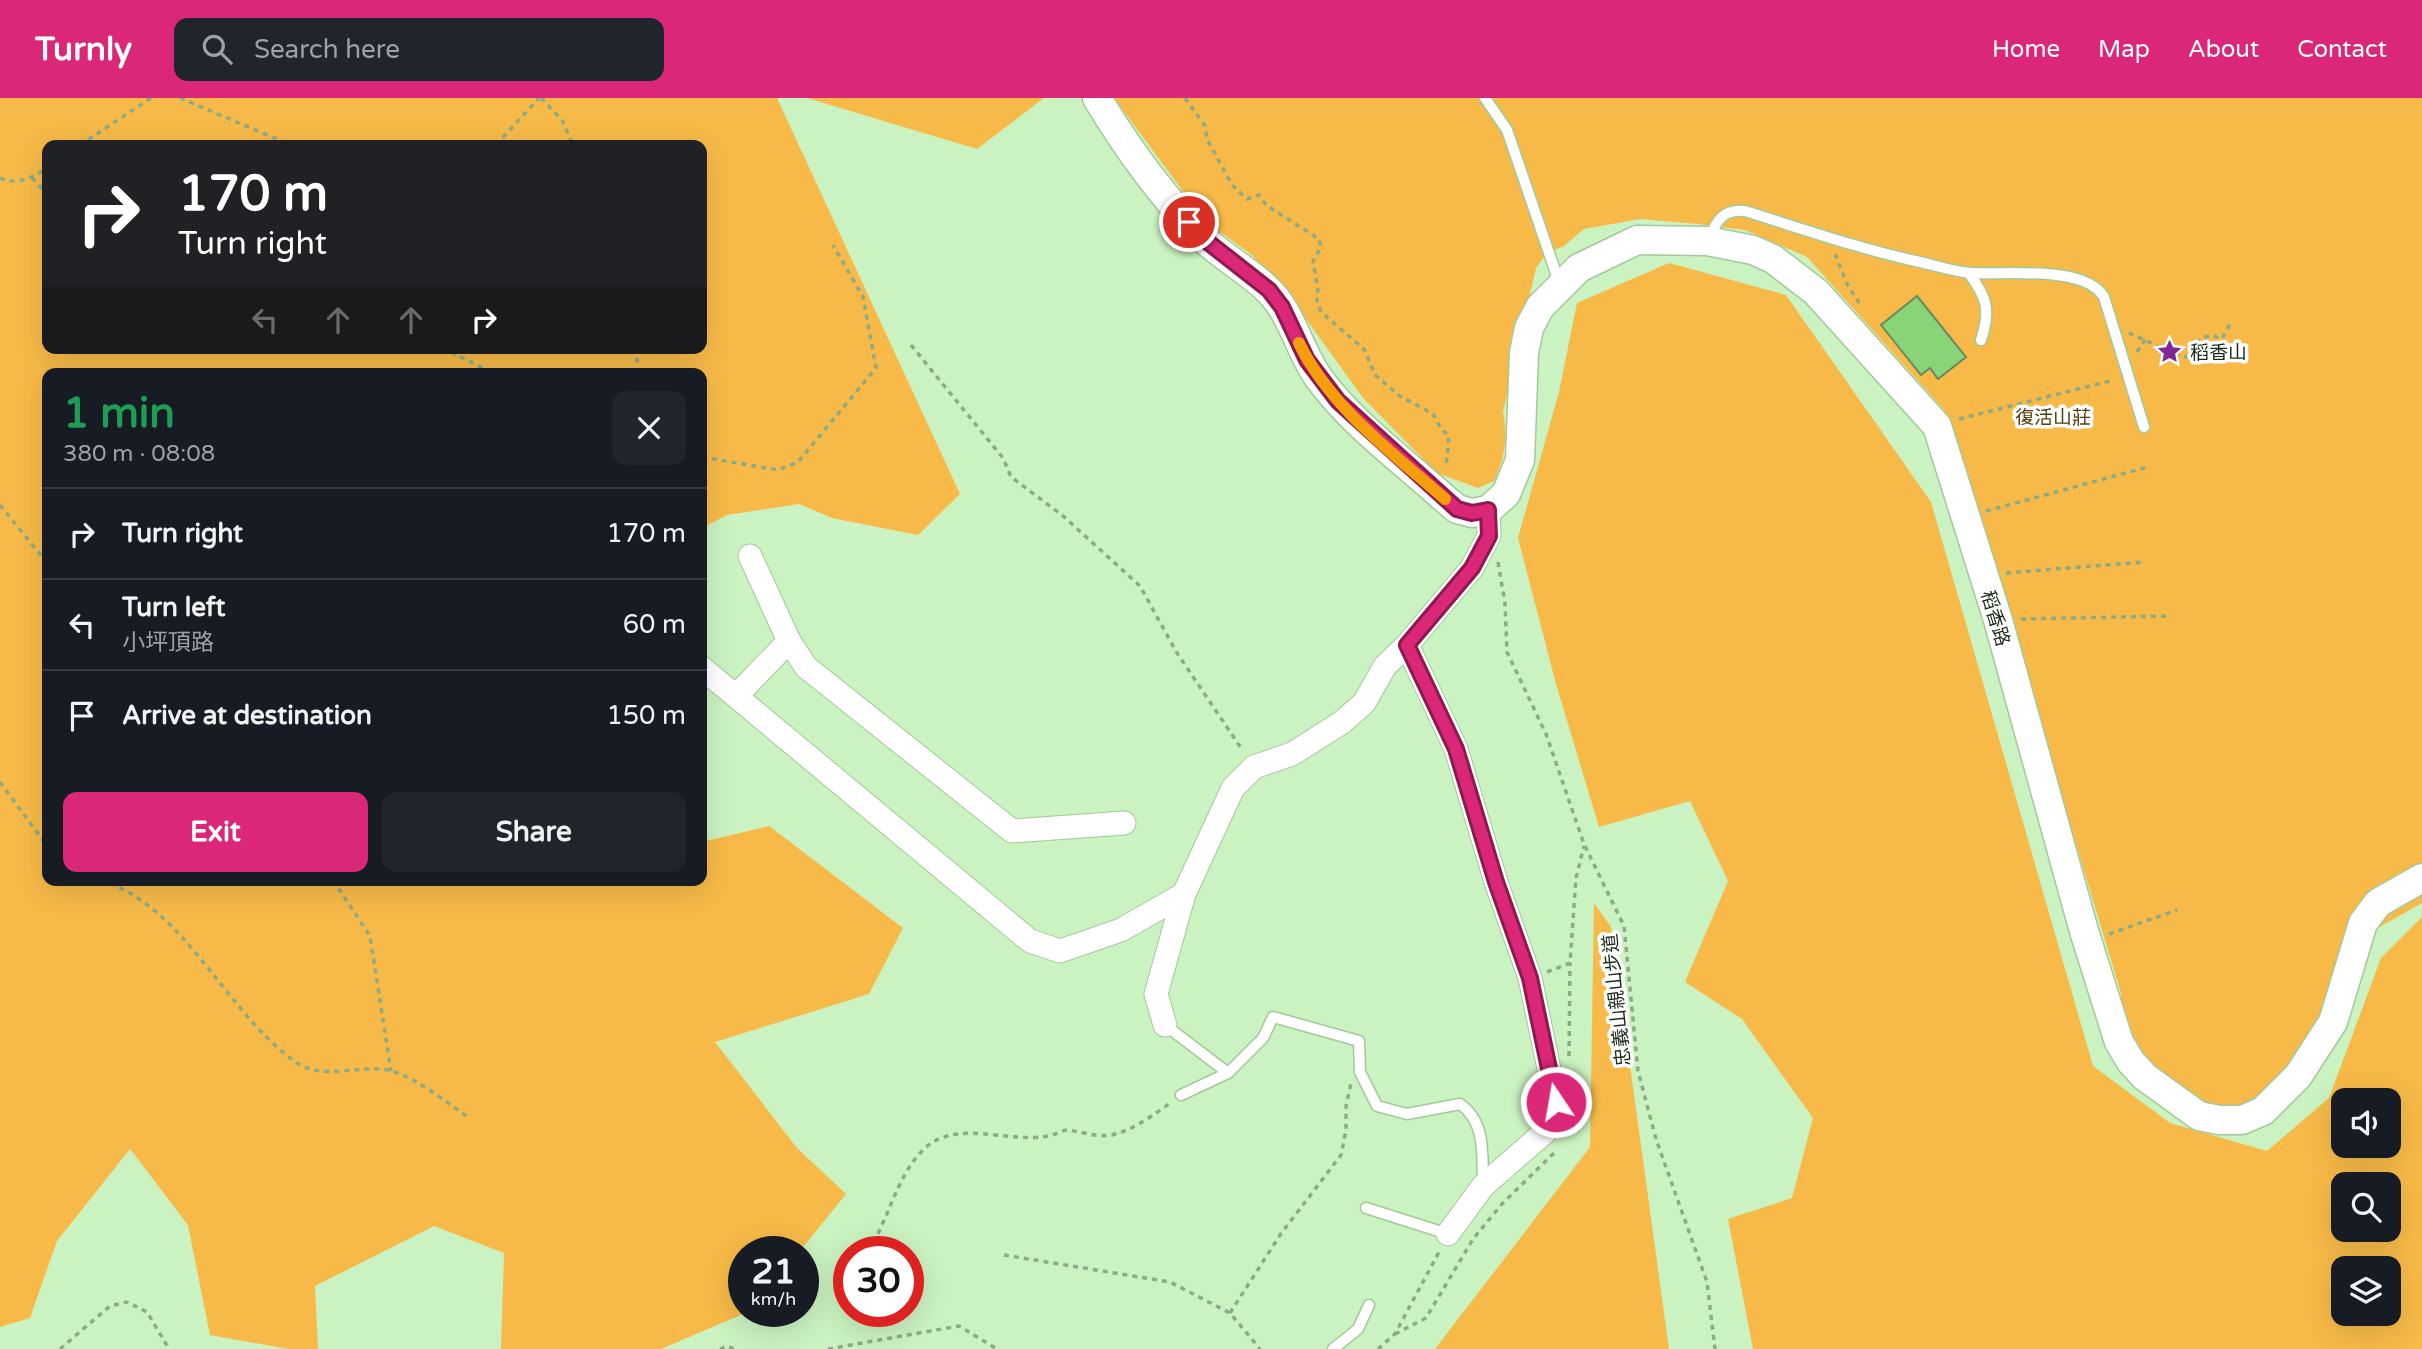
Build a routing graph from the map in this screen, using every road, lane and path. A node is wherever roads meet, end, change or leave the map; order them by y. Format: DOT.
graph roads {
  1 [pos="150,98"];
  2 [pos="180,98"];
  3 [pos="540,98"];
  4 [pos="1097,98"];
  5 [pos="1185,98"];
  6 [pos="1485,98"];
  7 [pos="87,140"];
  8 [pos="279,140"];
  9 [pos="501,140"];
  10 [pos="571,140"];
  11 [pos="42,171"];
  12 [pos="0,178"];
  13 [pos="32,178"];
  14 [pos="42,189"];
  15 [pos="1707,241"];
  16 [pos="1840,243"];
  17 [pos="833,245"];
  18 [pos="1969,273"];
  19 [pos="1560,285"];
  20 [pos="1863,307"];
  21 [pos="2232,320"];
  22 [pos="1981,340"];
  23 [pos="2146,340"];
  24 [pos="911,345"];
  25 [pos="454,354"];
  26 [pos="483,368"];
  27 [pos="2130,376"];
  28 [pos="1937,426"];
  29 [pos="2144,426"];
  30 [pos="707,458"];
  31 [pos="2148,467"];
  32 [pos="1444,498"];
  33 [pos="0,505"];
  34 [pos="1967,517"];
  35 [pos="1489,523"];
  36 [pos="750,556"];
  37 [pos="42,557"];
  38 [pos="2143,562"];
  39 [pos="1983,574"];
  40 [pos="2168,616"];
  41 [pos="1998,620"];
  42 [pos="789,640"];
  43 [pos="1407,645"];
  44 [pos="707,672"];
  45 [pos="736,696"];
  46 [pos="1254,768"];
  47 [pos="0,782"];
  48 [pos="1124,823"];
  49 [pos="42,839"];
  50 [pos="1584,844"];
  51 [pos="2422,878"];
  52 [pos="120,886"];
  53 [pos="337,886"];
  54 [pos="1184,894"];
  55 [pos="2177,910"];
  56 [pos="2088,942"];
  57 [pos="1530,978"];
  58 [pos="1165,1025"];
  59 [pos="391,1071"];
  60 [pos="1360,1072"];
  61 [pos="1228,1073"];
  62 [pos="1181,1095"];
  63 [pos="469,1118"];
  64 [pos="1483,1186"];
  65 [pos="1366,1208"];
  66 [pos="1448,1234"];
  67 [pos="875,1236"];
  68 [pos="1004,1255"];
  69 [pos="1369,1305"];
  70 [pos="1230,1313"];
  71 [pos="60,1349"];
  72 [pos="169,1349"];
  73 [pos="720,1349"];
  74 [pos="734,1349"];
  75 [pos="828,1349"];
  76 [pos="997,1349"];
  77 [pos="1261,1349"];
  78 [pos="1333,1349"];
  79 [pos="1378,1349"];
  80 [pos="1715,1349"];
  1 -- 7 [label="path"];
  2 -- 8 [label="path"];
  3 -- 9 [label="path"];
  3 -- 10 [label="path"];
  4 -- 32 [label="street"];
  5 -- 32 [label="path"];
  6 -- 19 [label="lane"];
  11 -- 13 [label="path"];
  12 -- 13 [label="path"];
  13 -- 14 [label="path"];
  15 -- 16 [label="lane"];
  15 -- 19 [label="street, 稻香路"];
  15 -- 28 [label="street, 稻香路"];
  16 -- 18 [label="lane"];
  16 -- 20 [label="path"];
  17 -- 30 [label="path"];
  18 -- 22 [label="lane"];
  18 -- 27 [label="lane"];
  19 -- 35 [label="street, 稻香路"];
  21 -- 23 [label="path"];
  24 -- 46 [label="path"];
  25 -- 26 [label="path"];
  27 -- 28 [label="path"];
  27 -- 29 [label="lane"];
  28 -- 34 [label="street, 稻香路"];
  31 -- 34 [label="path"];
  32 -- 35 [label="street"];
  33 -- 37 [label="path"];
  34 -- 39 [label="street, 稻香路"];
  35 -- 43 [label="street"];
  35 -- 50 [label="path, 忠義山親山步道"];
  36 -- 42 [label="street"];
  38 -- 39 [label="path"];
  39 -- 41 [label="street, 稻香路"];
  40 -- 41 [label="path"];
  41 -- 56 [label="street, 稻香路"];
  42 -- 45 [label="street"];
  42 -- 48 [label="street"];
  43 -- 46 [label="street"];
  43 -- 57 [label="street"];
  44 -- 45 [label="street"];
  45 -- 54 [label="street"];
  46 -- 54 [label="street"];
  47 -- 49 [label="path"];
  50 -- 57 [label="path"];
  50 -- 80 [label="path, 忠義山親山步道"];
  51 -- 56 [label="street, 稻香路"];
  52 -- 59 [label="path"];
  53 -- 59 [label="path"];
  54 -- 58 [label="street"];
  55 -- 56 [label="path"];
  57 -- 64 [label="street"];
  58 -- 61 [label="lane"];
  59 -- 63 [label="path"];
  60 -- 61 [label="lane"];
  60 -- 64 [label="lane"];
  60 -- 70 [label="path"];
  61 -- 62 [label="lane"];
  62 -- 67 [label="path"];
  64 -- 66 [label="street"];
  65 -- 66 [label="lane"];
  66 -- 79 [label="path"];
  68 -- 70 [label="path"];
  69 -- 78 [label="lane"];
  70 -- 77 [label="path"];
  71 -- 72 [label="path"];
  73 -- 74 [label="path"];
  75 -- 76 [label="path"];
}
